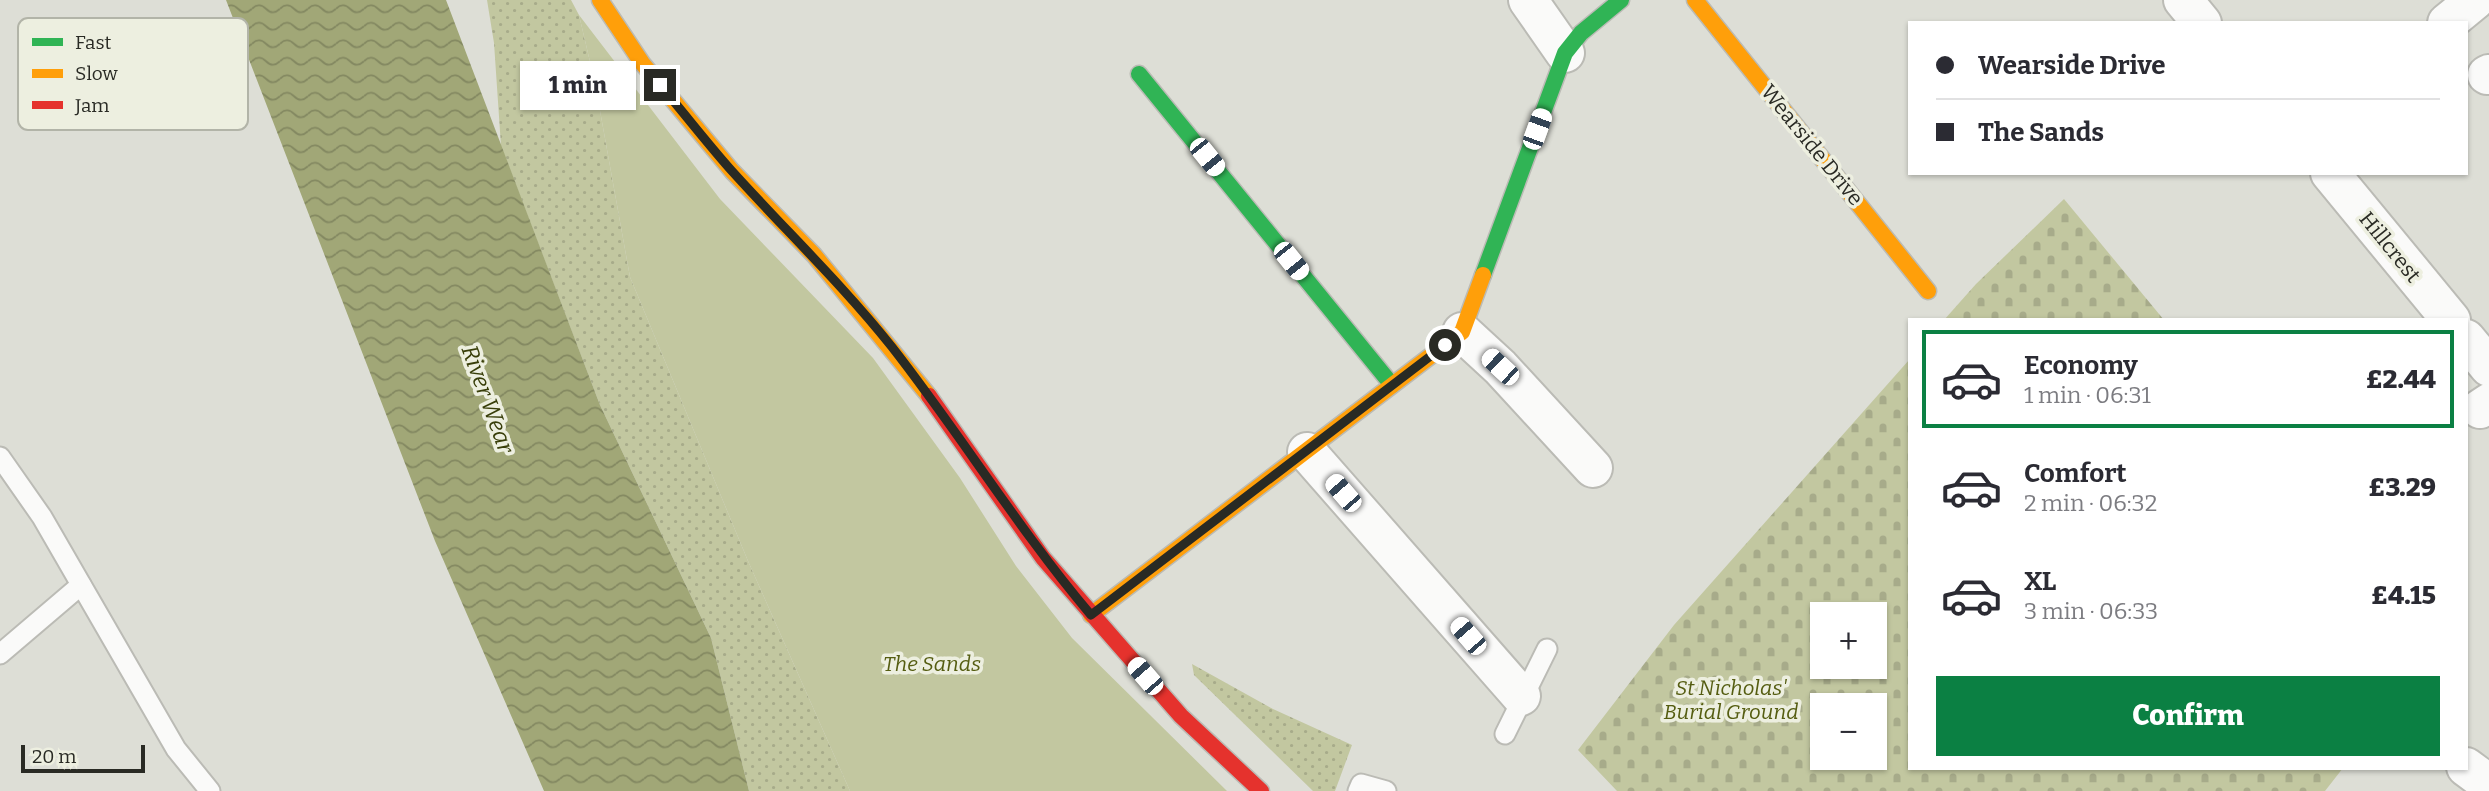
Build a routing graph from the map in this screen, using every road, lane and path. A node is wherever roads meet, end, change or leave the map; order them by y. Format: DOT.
graph roads {
  1 [pos="600,0"];
  2 [pos="1528,0"];
  3 [pos="1621,0"];
  4 [pos="1695,0"];
  5 [pos="2183,0"];
  6 [pos="2200,21"];
  7 [pos="1565,53"];
  8 [pos="1139,74"];
  9 [pos="2332,175"];
  10 [pos="1928,291"];
  11 [pos="2449,318"];
  12 [pos="1462,332"];
  13 [pos="2468,341"];
  14 [pos="2489,367"];
  15 [pos="1392,385"];
  16 [pos="1307,452"];
  17 [pos="0,457"];
  18 [pos="1593,468"];
  19 [pos="81,585"];
  20 [pos="1091,615"];
  21 [pos="1547,649"];
  22 [pos="0,654"];
  23 [pos="1521,696"];
  24 [pos="1505,734"];
  25 [pos="2468,768"];
  26 [pos="2489,784"];
  27 [pos="210,791"];
  28 [pos="1261,791"];
  29 [pos="1358,791"];
  30 [pos="1387,791"];
  1 -- 20 [label="street"];
  2 -- 7 [label="street"];
  3 -- 7 [label="street"];
  4 -- 10 [label="street, Wearside Drive"];
  5 -- 6 [label="street"];
  7 -- 12 [label="street"];
  8 -- 15 [label="street"];
  9 -- 11 [label="street, Hillcrest"];
  12 -- 15 [label="street"];
  12 -- 18 [label="street"];
  13 -- 14 [label="street"];
  15 -- 16 [label="street"];
  16 -- 20 [label="street"];
  16 -- 23 [label="street"];
  17 -- 19 [label="lane"];
  19 -- 22 [label="lane"];
  19 -- 27 [label="lane"];
  20 -- 28 [label="street"];
  21 -- 23 [label="lane"];
  23 -- 24 [label="lane"];
  25 -- 26 [label="street"];
  29 -- 30 [label="lane"];
}
